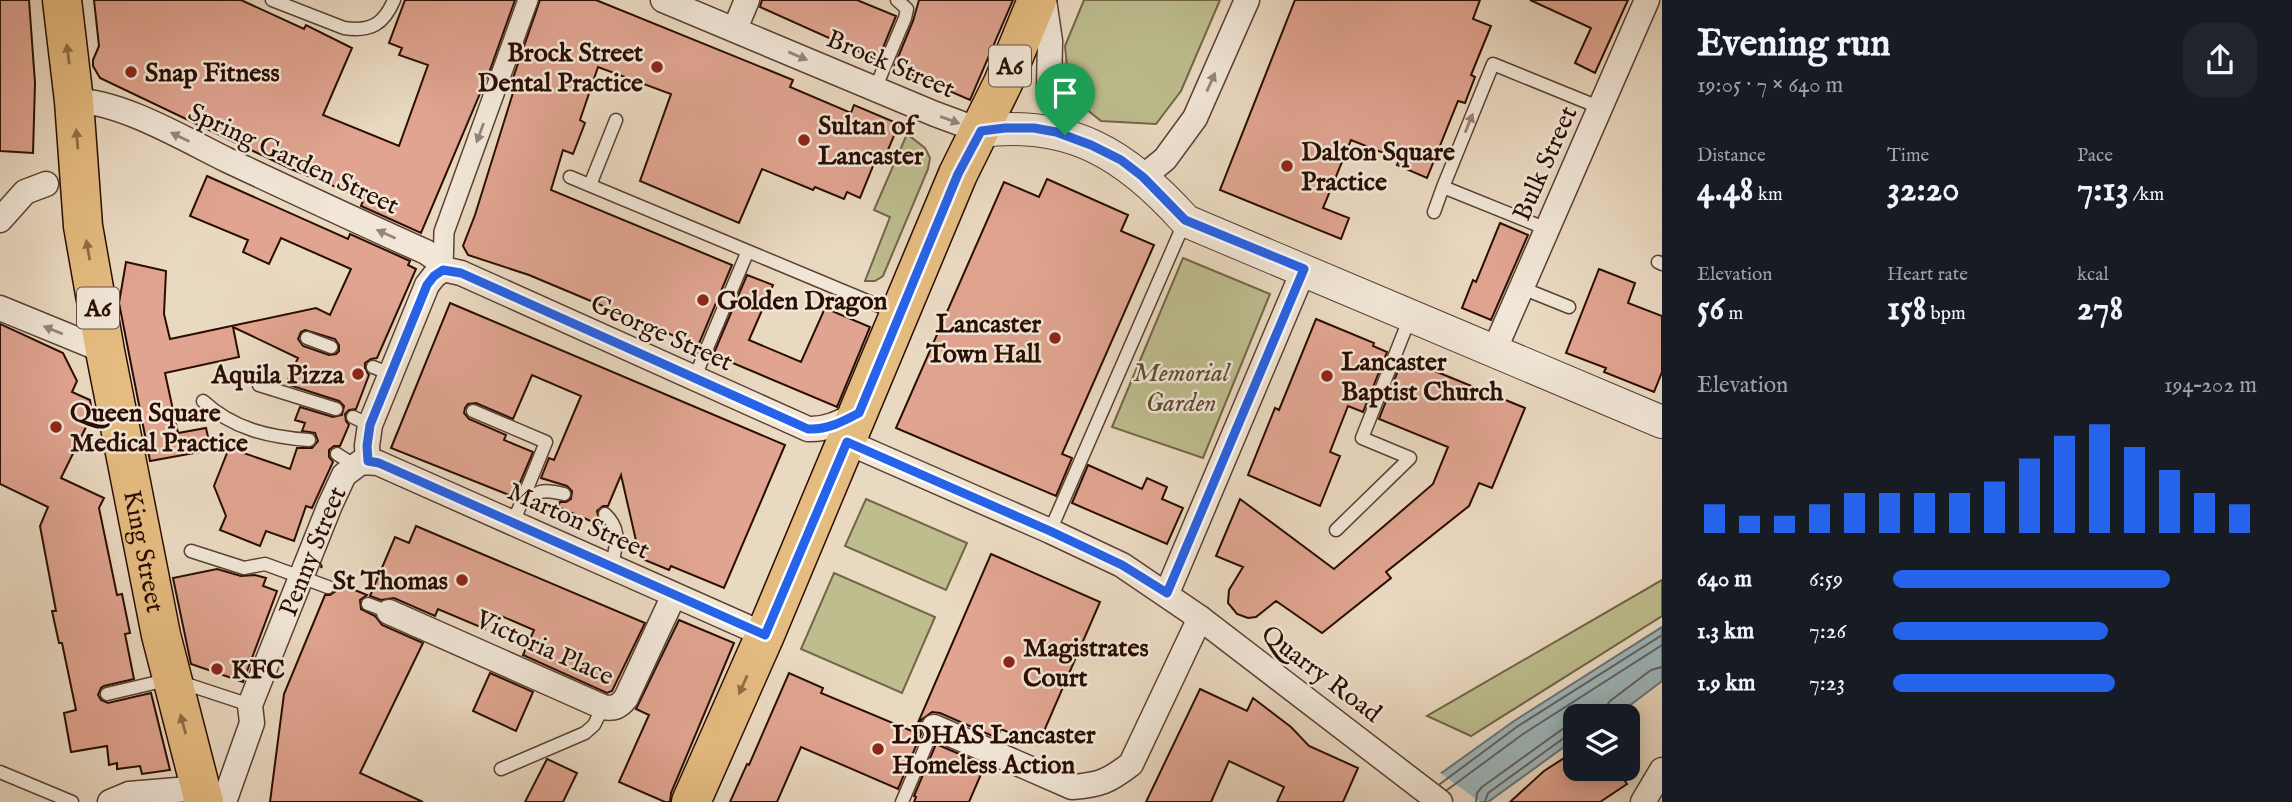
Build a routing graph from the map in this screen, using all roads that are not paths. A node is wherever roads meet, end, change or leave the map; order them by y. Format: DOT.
graph roads {
  1 [pos="62,0"];
  2 [pos="272,0"];
  3 [pos="394,0"];
  4 [pos="528,0"];
  5 [pos="663,0"];
  6 [pos="747,0"];
  7 [pos="897,0"];
  8 [pos="1037,0"];
  9 [pos="1044,0"];
  10 [pos="1247,0"];
  11 [pos="1650,4"];
  12 [pos="735,29"];
  13 [pos="875,89"];
  14 [pos="74,101"];
  15 [pos="1601,108"];
  16 [pos="616,120"];
  17 [pos="981,131"];
  18 [pos="1065,135"];
  19 [pos="570,177"];
  20 [pos="1143,177"];
  21 [pos="46,184"];
  22 [pos="590,185"];
  23 [pos="1443,187"];
  24 [pos="1434,212"];
  25 [pos="0,220"];
  26 [pos="1185,220"];
  27 [pos="1547,229"];
  28 [pos="747,253"];
  29 [pos="1304,269"];
  30 [pos="443,270"];
  31 [pos="1522,288"];
  32 [pos="1569,307"];
  33 [pos="0,308"];
  34 [pos="900,315"];
  35 [pos="1411,315"];
  36 [pos="307,338"];
  37 [pos="331,347"];
  38 [pos="105,351"];
  39 [pos="1494,351"];
  40 [pos="694,379"];
  41 [pos="259,384"];
  42 [pos="204,401"];
  43 [pos="336,409"];
  44 [pos="473,411"];
  45 [pos="1662,422"];
  46 [pos="853,428"];
  47 [pos="309,440"];
  48 [pos="353,460"];
  49 [pos="564,494"];
  50 [pos="517,514"];
  51 [pos="605,514"];
  52 [pos="1336,530"];
  53 [pos="1050,531"];
  54 [pos="191,551"];
  55 [pos="612,567"];
  56 [pos="300,575"];
  57 [pos="328,587"];
  58 [pos="1167,593"];
  59 [pos="674,595"];
  60 [pos="378,608"];
  61 [pos="1200,618"];
  62 [pos="765,635"];
  63 [pos="171,679"];
  64 [pos="107,694"];
  65 [pos="250,705"];
  66 [pos="612,707"];
  67 [pos="934,727"];
  68 [pos="501,769"];
  69 [pos="1662,770"];
  70 [pos="0,772"];
  71 [pos="206,790"];
  72 [pos="72,802"];
  73 [pos="110,802"];
  74 [pos="691,802"];
  75 [pos="902,802"];
  76 [pos="1440,802"];
  77 [pos="1643,802"];
  14 -- 1 [label="main road, King Street / A6, one-way"];
  2 -- 3 [label="lane"];
  4 -- 30 [label="street, one-way"];
  5 -- 12 [label="street, Brock Street"];
  6 -- 12 [label="street"];
  7 -- 13 [label="lane"];
  8 -- 17 [label="main road, A6"];
  9 -- 18 [label="street"];
  20 -- 10 [label="street, one-way"];
  11 -- 15 [label="street, Bulk Street"];
  12 -- 13 [label="street, Brock Street, one-way"];
  13 -- 17 [label="street, Brock Street, one-way"];
  30 -- 14 [label="street, Spring Garden Street, one-way"];
  38 -- 14 [label="main road, King Street / A6, one-way"];
  23 -- 15 [label="lane, one-way"];
  15 -- 27 [label="street, Bulk Street"];
  16 -- 22 [label="lane"];
  17 -- 18 [label="street"];
  17 -- 34 [label="main road, A6"];
  18 -- 20 [label="street"];
  19 -- 22 [label="lane"];
  20 -- 26 [label="street"];
  21 -- 25 [label="street"];
  22 -- 28 [label="lane"];
  23 -- 24 [label="lane"];
  23 -- 27 [label="lane"];
  26 -- 29 [label="street"];
  26 -- 53 [label="lane"];
  27 -- 31 [label="street, Bulk Street"];
  28 -- 34 [label="lane"];
  28 -- 40 [label="lane"];
  29 -- 35 [label="street"];
  29 -- 58 [label="street"];
  30 -- 40 [label="street, George Street"];
  30 -- 48 [label="street, Penny Street"];
  31 -- 32 [label="lane"];
  31 -- 39 [label="street, Bulk Street"];
  38 -- 33 [label="street, one-way"];
  34 -- 46 [label="main road, A6"];
  35 -- 39 [label="street"];
  35 -- 52 [label="lane"];
  36 -- 37 [label="lane"];
  38 -- 63 [label="main road, King Street / A6"];
  39 -- 45 [label="street"];
  40 -- 46 [label="street, George Street"];
  41 -- 43 [label="lane"];
  42 -- 47 [label="lane"];
  44 -- 50 [label="lane"];
  46 -- 53 [label="street"];
  46 -- 62 [label="main road, A6"];
  48 -- 50 [label="street, Marton Street"];
  48 -- 56 [label="street, Penny Street"];
  49 -- 50 [label="lane"];
  50 -- 55 [label="street, Marton Street"];
  51 -- 55 [label="lane"];
  53 -- 58 [label="street"];
  54 -- 56 [label="lane"];
  55 -- 59 [label="street, Marton Street"];
  56 -- 57 [label="lane"];
  56 -- 65 [label="street, Penny Street"];
  58 -- 61 [label="street, Quarry Road"];
  59 -- 62 [label="street, Marton Street"];
  59 -- 66 [label="street"];
  60 -- 66 [label="street, Victoria Place"];
  61 -- 67 [label="street"];
  61 -- 76 [label="street, Quarry Road"];
  62 -- 74 [label="main road, A6, one-way"];
  63 -- 64 [label="lane"];
  63 -- 65 [label="lane"];
  71 -- 63 [label="main road, King Street / A6, one-way"];
  65 -- 71 [label="street, Penny Street"];
  66 -- 68 [label="lane"];
  67 -- 75 [label="lane"];
  69 -- 77 [label="street"];
  70 -- 72 [label="lane"];
  71 -- 73 [label="street"];
}
